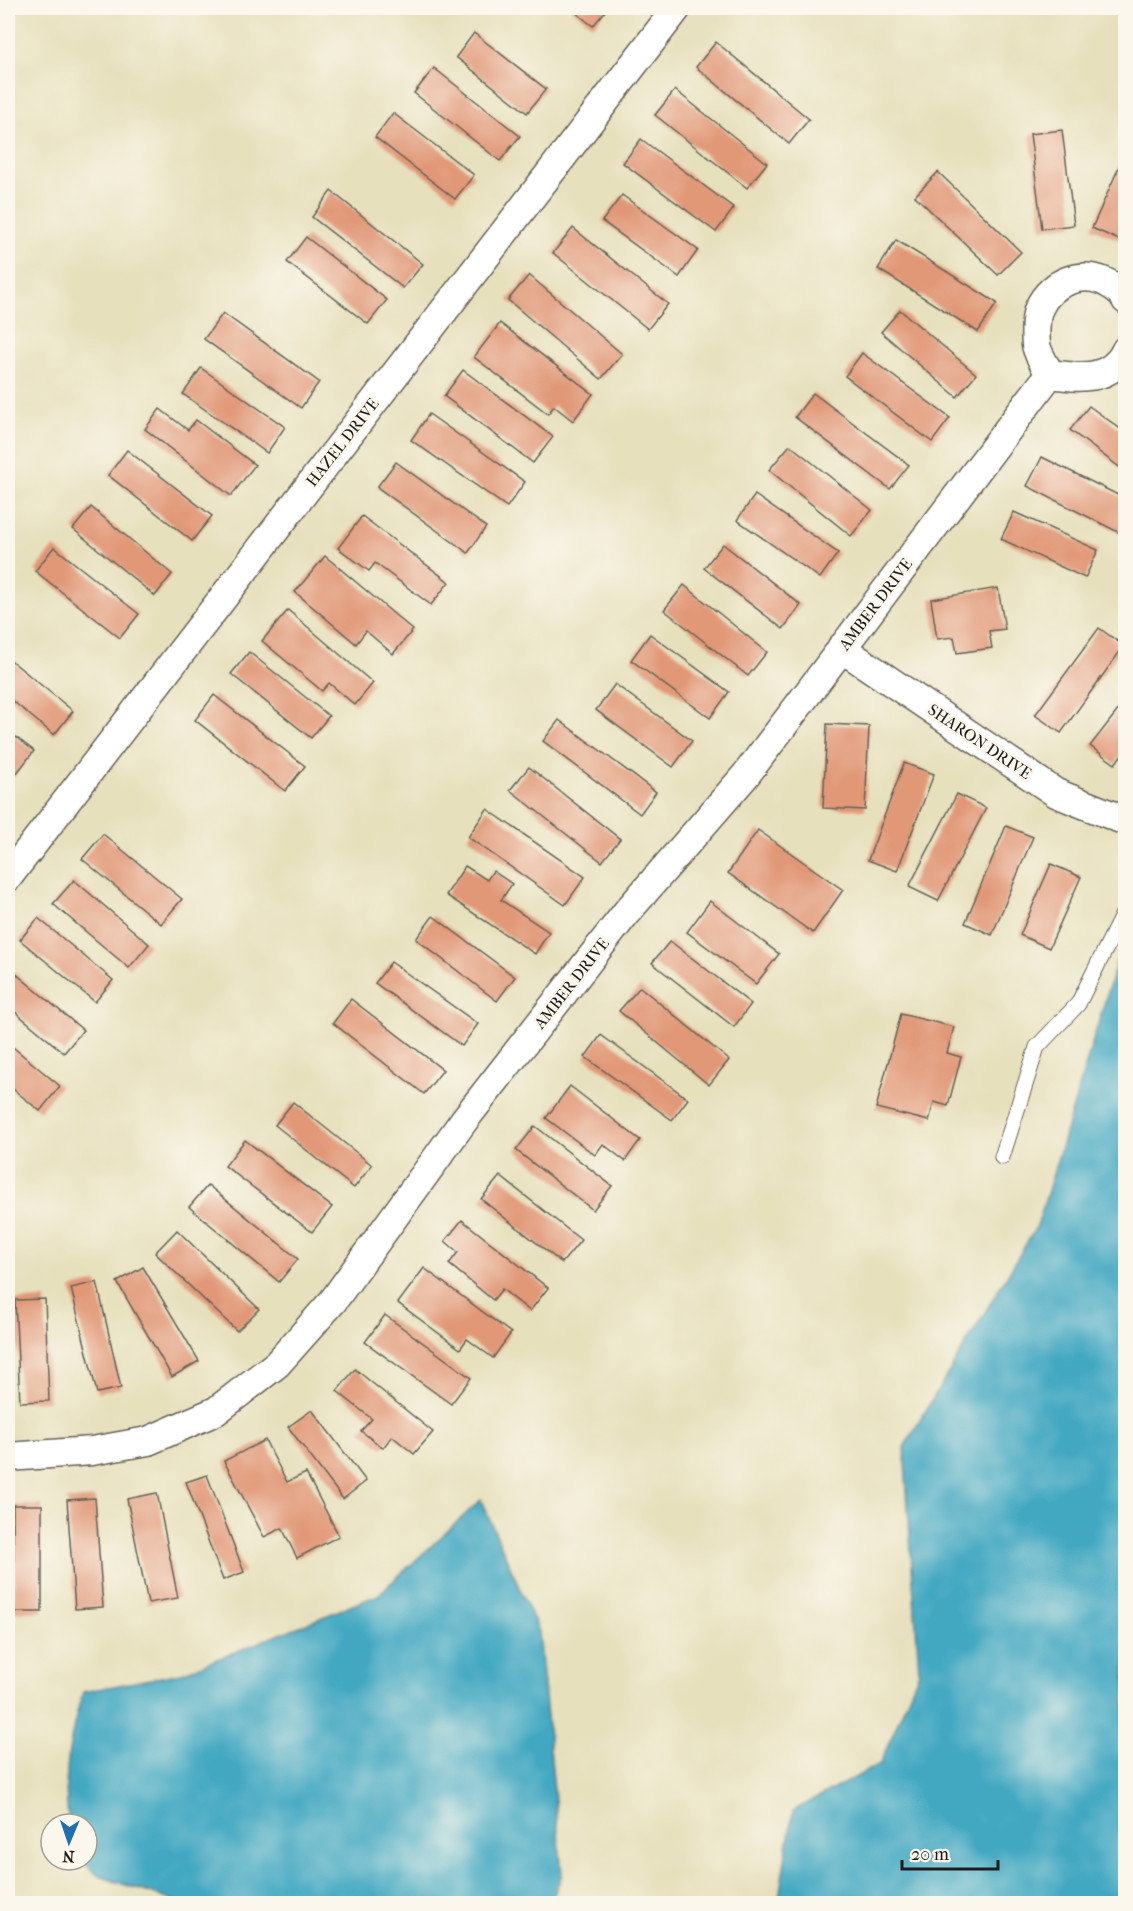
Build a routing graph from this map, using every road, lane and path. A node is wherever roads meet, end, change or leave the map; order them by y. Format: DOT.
graph roads {
  1 [pos="677,8"];
  2 [pos="1125,300"];
  3 [pos="1125,350"];
  4 [pos="1050,374"];
  5 [pos="841,648"];
  6 [pos="1125,821"];
  7 [pos="8,877"];
  8 [pos="1125,908"];
  9 [pos="1002,1157"];
  10 [pos="8,1457"];
  1 -- 7 [label="street, HAZEL DRIVE"];
  2 -- 4 [label="street"];
  3 -- 4 [label="street"];
  4 -- 5 [label="street, AMBER DRIVE"];
  5 -- 6 [label="street, SHARON DRIVE"];
  5 -- 10 [label="street, AMBER DRIVE"];
  8 -- 9 [label="lane"];
}
